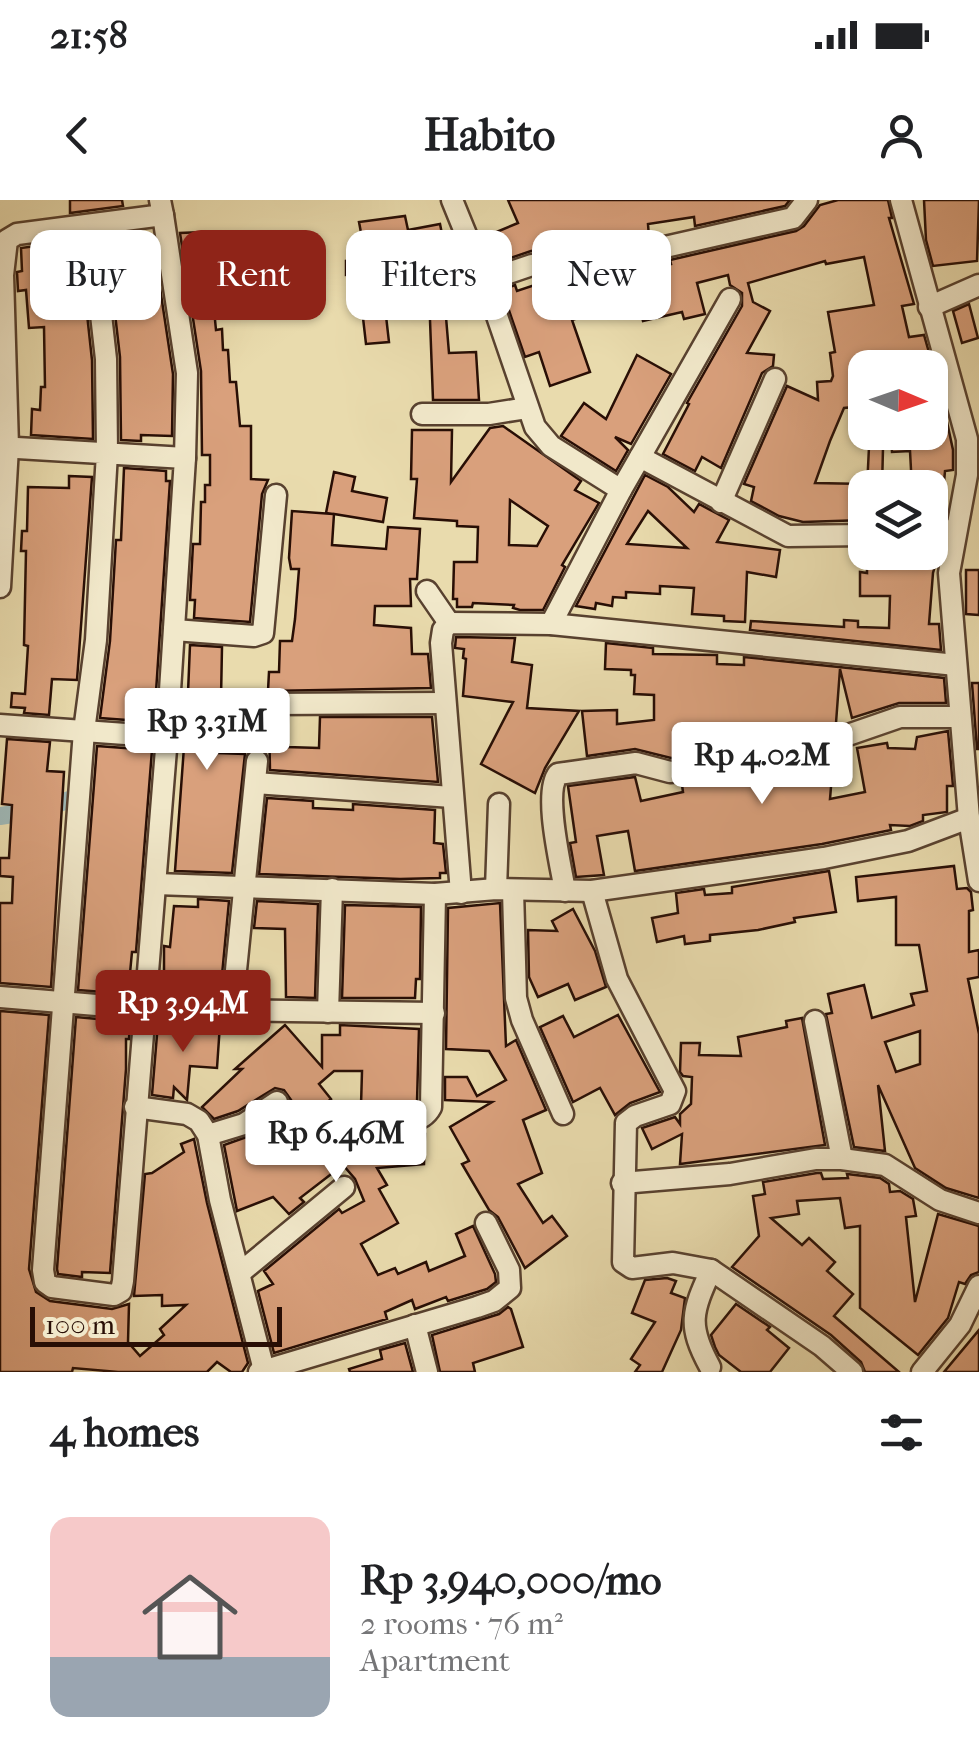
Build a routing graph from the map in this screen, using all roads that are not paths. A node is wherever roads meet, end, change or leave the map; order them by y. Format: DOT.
graph roads {
  1 [pos="453,200"];
  2 [pos="807,200"];
  3 [pos="900,200"];
  4 [pos="162,208"];
  5 [pos="91,226"];
  6 [pos="465,230"];
  7 [pos="512,271"];
  8 [pos="2,275"];
  9 [pos="979,285"];
  10 [pos="730,299"];
  11 [pos="928,307"];
  12 [pos="498,320"];
  13 [pos="775,379"];
  14 [pos="527,408"];
  15 [pos="422,414"];
  16 [pos="4,447"];
  17 [pos="107,453"];
  18 [pos="640,457"];
  19 [pos="185,458"];
  20 [pos="974,458"];
  21 [pos="622,490"];
  22 [pos="276,495"];
  23 [pos="721,502"];
  24 [pos="948,530"];
  25 [pos="955,530"];
  26 [pos="848,536"];
  27 [pos="0,587"];
  28 [pos="427,591"];
  29 [pos="449,623"];
  30 [pos="551,624"];
  31 [pos="174,630"];
  32 [pos="956,665"];
  33 [pos="445,703"];
  34 [pos="270,704"];
  35 [pos="960,716"];
  36 [pos="0,725"];
  37 [pos="84,731"];
  38 [pos="167,737"];
  39 [pos="257,761"];
  40 [pos="972,767"];
  41 [pos="254,783"];
  42 [pos="452,797"];
  43 [pos="499,804"];
  44 [pos="968,818"];
  45 [pos="979,881"];
  46 [pos="156,884"];
  47 [pos="244,888"];
  48 [pos="332,889"];
  49 [pos="504,890"];
  50 [pos="565,891"];
  51 [pos="592,891"];
  52 [pos="461,893"];
  53 [pos="436,894"];
  54 [pos="0,997"];
  55 [pos="66,1003"];
  56 [pos="144,1009"];
  57 [pos="232,1010"];
  58 [pos="328,1012"];
  59 [pos="434,1014"];
  60 [pos="815,1020"];
  61 [pos="276,1102"];
  62 [pos="136,1107"];
  63 [pos="563,1114"];
  64 [pos="362,1120"];
  65 [pos="208,1135"];
  66 [pos="842,1159"];
  67 [pos="622,1183"];
  68 [pos="344,1187"];
  69 [pos="979,1213"];
  70 [pos="486,1223"];
  71 [pos="711,1270"];
  72 [pos="241,1272"];
  73 [pos="979,1286"];
  74 [pos="414,1325"];
  75 [pos="710,1368"];
  76 [pos="262,1371"];
  77 [pos="427,1372"];
  78 [pos="852,1372"];
  79 [pos="922,1372"];
  1 -- 6 [label="street"];
  2 -- 7 [label="street"];
  3 -- 11 [label="street"];
  4 -- 5 [label="street"];
  4 -- 19 [label="street"];
  5 -- 8 [label="street"];
  5 -- 17 [label="street"];
  8 -- 16 [label="street"];
  9 -- 11 [label="street"];
  10 -- 18 [label="street"];
  11 -- 20 [label="street"];
  12 -- 14 [label="street"];
  13 -- 23 [label="street"];
  14 -- 15 [label="street"];
  14 -- 21 [label="street"];
  16 -- 17 [label="street"];
  16 -- 27 [label="street"];
  17 -- 19 [label="street"];
  17 -- 37 [label="street"];
  18 -- 21 [label="street"];
  18 -- 23 [label="street"];
  19 -- 31 [label="street"];
  20 -- 25 [label="street"];
  21 -- 30 [label="street"];
  22 -- 31 [label="street"];
  23 -- 26 [label="street"];
  24 -- 25 [label="street"];
  25 -- 32 [label="street"];
  28 -- 29 [label="street"];
  29 -- 30 [label="street"];
  29 -- 33 [label="street"];
  30 -- 32 [label="street"];
  31 -- 38 [label="street"];
  32 -- 35 [label="street"];
  33 -- 34 [label="street"];
  33 -- 42 [label="street"];
  35 -- 40 [label="street"];
  35 -- 50 [label="street"];
  36 -- 37 [label="street"];
  37 -- 38 [label="street"];
  37 -- 55 [label="street"];
  38 -- 46 [label="street"];
  39 -- 41 [label="street"];
  40 -- 44 [label="street"];
  41 -- 42 [label="street"];
  41 -- 47 [label="street"];
  42 -- 52 [label="street"];
  43 -- 49 [label="street"];
  44 -- 45 [label="street"];
  44 -- 51 [label="street"];
  46 -- 47 [label="street"];
  46 -- 56 [label="street"];
  47 -- 48 [label="street"];
  47 -- 57 [label="street"];
  48 -- 53 [label="street"];
  48 -- 58 [label="street"];
  49 -- 50 [label="street"];
  49 -- 52 [label="street"];
  49 -- 63 [label="street"];
  50 -- 51 [label="street"];
  51 -- 67 [label="street"];
  52 -- 53 [label="street"];
  53 -- 59 [label="street"];
  54 -- 55 [label="street"];
  55 -- 56 [label="street"];
  55 -- 62 [label="street"];
  56 -- 57 [label="street"];
  56 -- 62 [label="street"];
  57 -- 58 [label="street"];
  58 -- 59 [label="street"];
  59 -- 64 [label="street"];
  60 -- 66 [label="street"];
  61 -- 65 [label="street"];
  62 -- 65 [label="street"];
  65 -- 72 [label="street"];
  66 -- 67 [label="street"];
  66 -- 69 [label="street"];
  67 -- 71 [label="street"];
  68 -- 72 [label="street"];
  70 -- 74 [label="street"];
  71 -- 75 [label="street"];
  71 -- 78 [label="street"];
  72 -- 76 [label="street"];
  73 -- 79 [label="street"];
  74 -- 76 [label="street"];
  74 -- 77 [label="street"];
}
